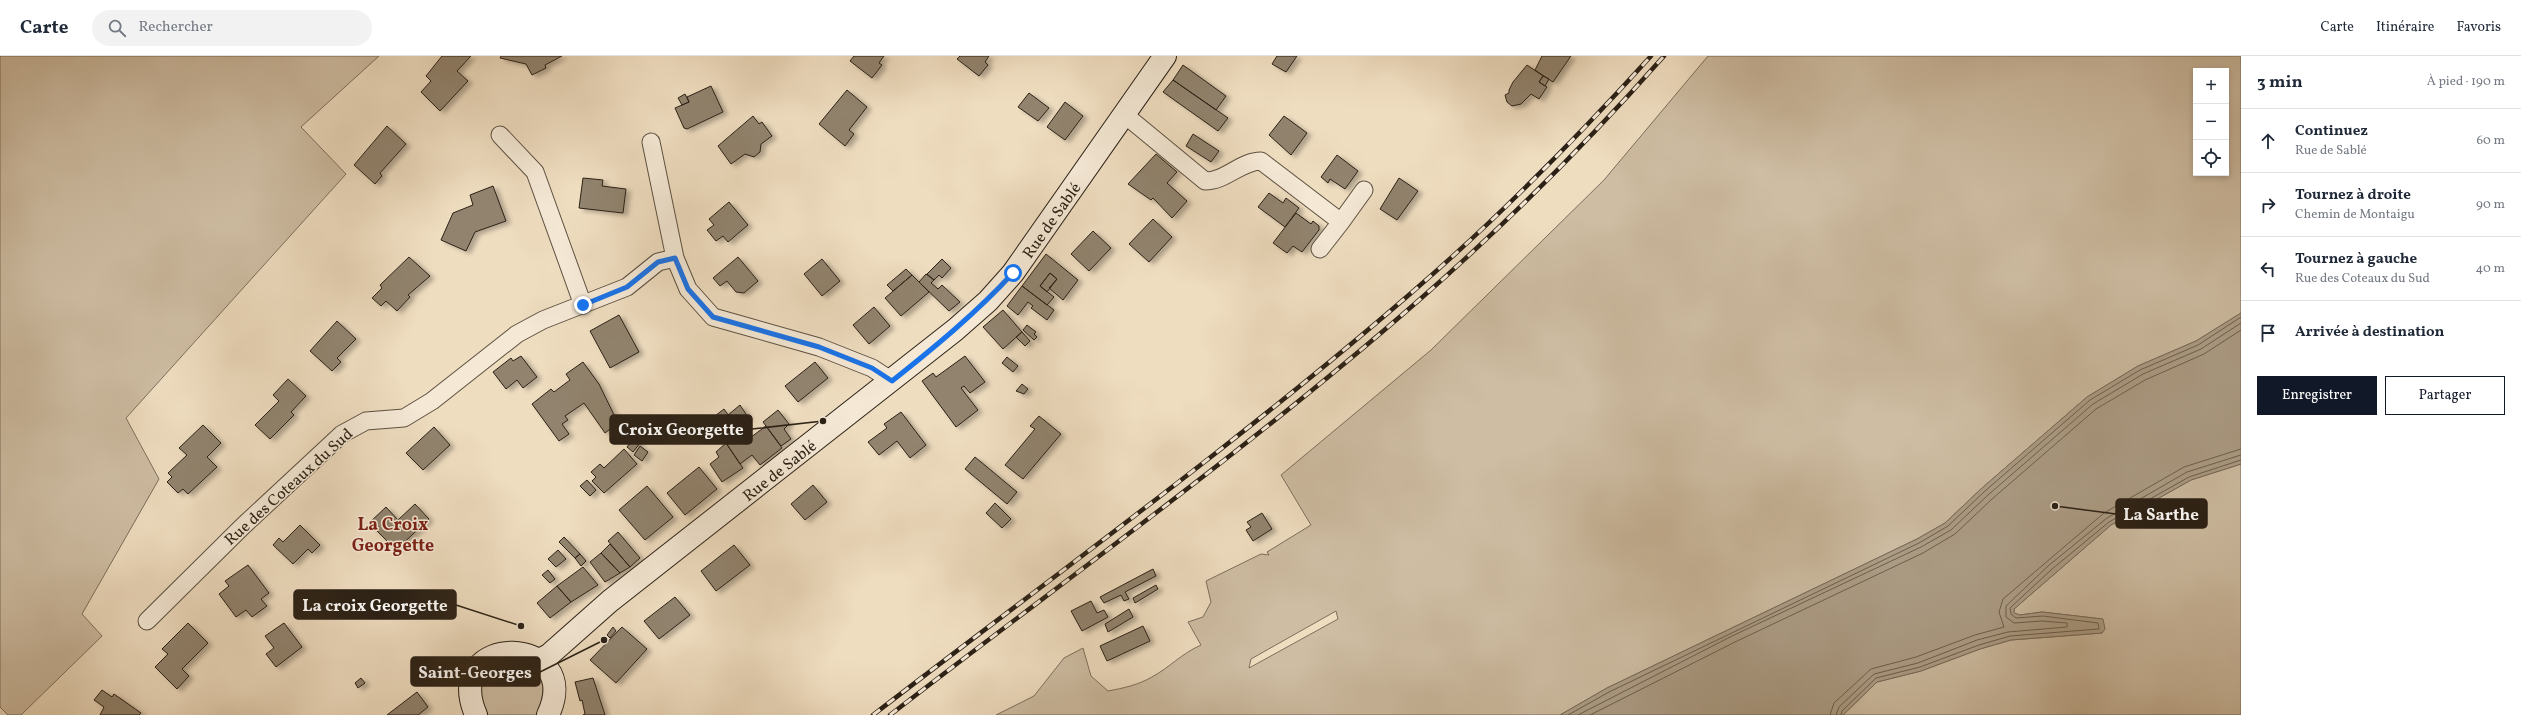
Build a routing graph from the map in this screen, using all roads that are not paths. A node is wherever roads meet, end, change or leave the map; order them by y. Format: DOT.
graph roads {
  1 [pos="1164,56"];
  2 [pos="1125,115"];
  3 [pos="500,135"];
  4 [pos="651,142"];
  5 [pos="1364,190"];
  6 [pos="1340,222"];
  7 [pos="1320,250"];
  8 [pos="675,258"];
  9 [pos="583,305"];
  10 [pos="892,381"];
  11 [pos="147,621"];
  12 [pos="539,660"];
  13 [pos="476,715"];
  14 [pos="548,715"];
  1 -- 2 [label="main road, Rue de Sablé"];
  2 -- 6 [label="street"];
  2 -- 10 [label="main road, Rue de Sablé"];
  3 -- 9 [label="street"];
  4 -- 8 [label="street"];
  5 -- 6 [label="street"];
  6 -- 7 [label="street"];
  8 -- 9 [label="street, Rue des Coteaux du Sud"];
  8 -- 10 [label="street"];
  9 -- 11 [label="street, Rue des Coteaux du Sud"];
  10 -- 12 [label="main road, Rue de Sablé"];
  12 -- 13 [label="main road"];
  12 -- 14 [label="main road"];
}
